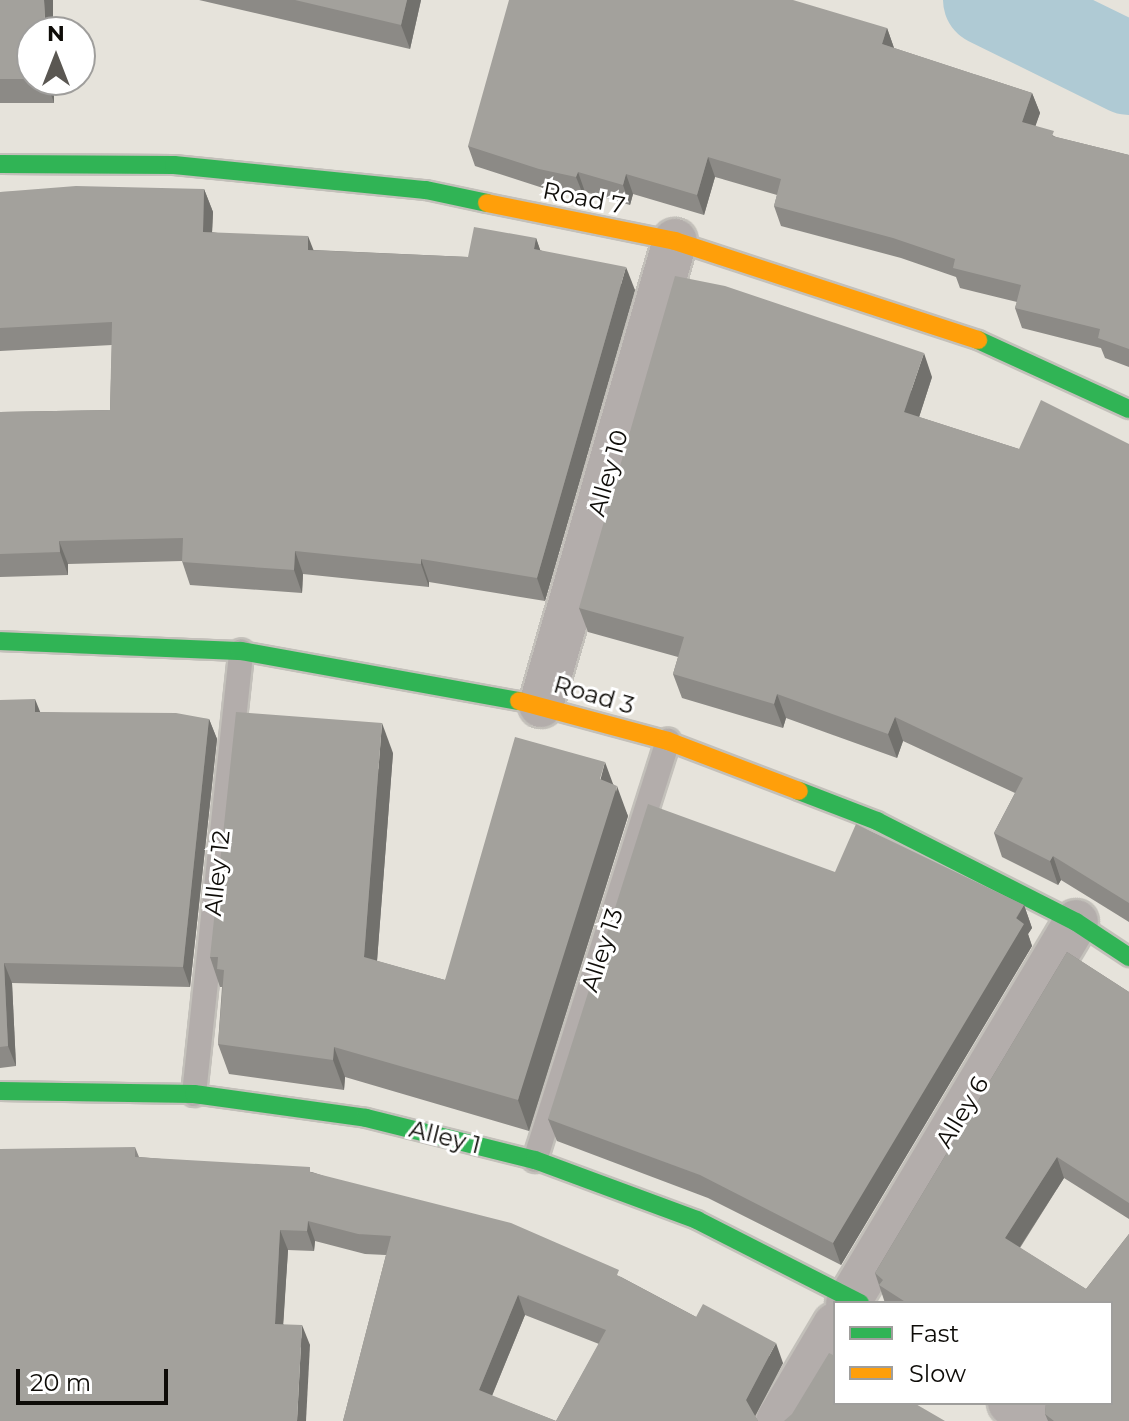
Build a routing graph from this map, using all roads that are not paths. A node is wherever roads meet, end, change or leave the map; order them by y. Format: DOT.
graph roads {
  1 [pos="0,164"];
  2 [pos="675,241"];
  3 [pos="1129,409"];
  4 [pos="0,641"];
  5 [pos="241,651"];
  6 [pos="541,705"];
  7 [pos="668,741"];
  8 [pos="1076,922"];
  9 [pos="1129,957"];
  10 [pos="0,1091"];
  11 [pos="194,1094"];
  12 [pos="535,1160"];
  13 [pos="838,1301"];
  14 [pos="852,1301"];
  15 [pos="833,1331"];
  16 [pos="1012,1405"];
  17 [pos="778,1421"];
  18 [pos="1032,1421"];
  1 -- 2 [label="street, Road 7"];
  2 -- 3 [label="street, Road 7"];
  2 -- 6 [label="street, Alley 10"];
  4 -- 5 [label="street, Road 3"];
  5 -- 6 [label="street, Road 3"];
  5 -- 11 [label="lane, Alley 12"];
  6 -- 7 [label="street, Road 3"];
  7 -- 8 [label="street, Road 3"];
  7 -- 12 [label="lane, Alley 13"];
  8 -- 9 [label="street, Road 3"];
  8 -- 14 [label="street, Alley 6"];
  10 -- 11 [label="street, Alley 1"];
  11 -- 12 [label="street, Alley 1"];
  12 -- 13 [label="street, Alley 1"];
  15 -- 17 [label="street, Alley 6"];
  16 -- 18 [label="street"];
}
